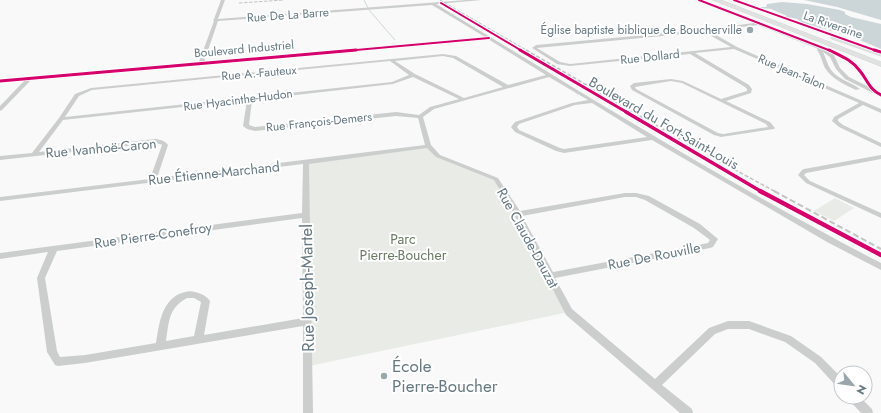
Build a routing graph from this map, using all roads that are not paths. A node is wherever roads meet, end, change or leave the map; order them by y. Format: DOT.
graph roads {
  1 [pos="223,0"];
  2 [pos="480,0"];
  3 [pos="698,0"];
  4 [pos="716,0"];
  5 [pos="726,0"];
  6 [pos="433,4"];
  7 [pos="215,20"];
  8 [pos="782,22"];
  9 [pos="758,24"];
  10 [pos="788,28"];
  11 [pos="704,30"];
  12 [pos="487,36"];
  13 [pos="805,42"];
  14 [pos="735,48"];
  15 [pos="691,53"];
  16 [pos="881,54"];
  17 [pos="881,59"];
  18 [pos="392,61"];
  19 [pos="201,62"];
  20 [pos="881,64"];
  21 [pos="881,69"];
  22 [pos="413,75"];
  23 [pos="551,75"];
  24 [pos="32,77"];
  25 [pos="0,78"];
  26 [pos="0,81"];
  27 [pos="507,87"];
  28 [pos="881,95"];
  29 [pos="250,98"];
  30 [pos="463,99"];
  31 [pos="881,99"];
  32 [pos="722,100"];
  33 [pos="592,101"];
  34 [pos="863,103"];
  35 [pos="0,109"];
  36 [pos="881,111"];
  37 [pos="420,117"];
  38 [pos="61,119"];
  39 [pos="653,138"];
  40 [pos="881,145"];
  41 [pos="428,146"];
  42 [pos="34,154"];
  43 [pos="881,157"];
  44 [pos="0,158"];
  45 [pos="306,163"];
  46 [pos="153,180"];
  47 [pos="0,199"];
  48 [pos="518,214"];
  49 [pos="305,215"];
  50 [pos="881,216"];
  51 [pos="54,248"];
  52 [pos="0,256"];
  53 [pos="881,267"];
  54 [pos="550,276"];
  55 [pos="308,321"];
  56 [pos="198,340"];
  57 [pos="160,346"];
  58 [pos="833,376"];
  59 [pos="655,385"];
  60 [pos="860,405"];
  61 [pos="308,413"];
  62 [pos="688,413"];
  63 [pos="868,413"];
  1 -- 7 [label="street"];
  2 -- 6 [label="street, Rue De La Barre"];
  3 -- 9 [label="street"];
  4 -- 10 [label="highway"];
  5 -- 8 [label="highway"];
  6 -- 7 [label="street, Rue De La Barre"];
  6 -- 12 [label="street, Boulevard du Fort-Saint-Louis"];
  7 -- 19 [label="street"];
  8 -- 16 [label="highway"];
  8 -- 17 [label="highway"];
  9 -- 11 [label="street"];
  9 -- 13 [label="street"];
  10 -- 20 [label="highway"];
  10 -- 21 [label="highway"];
  11 -- 14 [label="street, Rue Jean-Talon"];
  11 -- 15 [label="street, Rue Dollard"];
  12 -- 19 [label="street, Boulevard Industriel"];
  12 -- 23 [label="street, Boulevard du Fort-Saint-Louis"];
  13 -- 28 [label="street"];
  13 -- 31 [label="street"];
  14 -- 15 [label="street, Rue Dollard"];
  14 -- 34 [label="street, Rue Jean-Talon"];
  15 -- 32 [label="street"];
  18 -- 22 [label="street"];
  18 -- 27 [label="street, Rue A.-Fauteux"];
  18 -- 38 [label="street, Rue A.-Fauteux"];
  19 -- 24 [label="street, Boulevard Industriel"];
  22 -- 29 [label="street, Rue Hyacinthe-Hudon"];
  22 -- 30 [label="street"];
  23 -- 27 [label="street"];
  23 -- 33 [label="street, Boulevard du Fort-Saint-Louis"];
  24 -- 25 [label="street, Boulevard Industriel"];
  24 -- 26 [label="street, Boulevard Industriel"];
  24 -- 35 [label="street"];
  27 -- 30 [label="street"];
  29 -- 37 [label="street, Rue François-Demers"];
  29 -- 38 [label="street, Rue Hyacinthe-Hudon"];
  30 -- 37 [label="street"];
  32 -- 32 [label="street"];
  33 -- 39 [label="street, Boulevard du Fort-Saint-Louis"];
  33 -- 39 [label="street"];
  34 -- 36 [label="street, Rue Jean-Talon"];
  34 -- 40 [label="street"];
  37 -- 41 [label="street"];
  38 -- 42 [label="street, Rue A.-Fauteux"];
  39 -- 53 [label="street, Boulevard du Fort-Saint-Louis"];
  41 -- 45 [label="street, Rue Étienne-Marchand"];
  41 -- 48 [label="street, Rue Claude-Dauzat"];
  42 -- 44 [label="street, Rue Ivanhoë-Caron"];
  42 -- 46 [label="street, Rue Ivanhoë-Caron"];
  43 -- 50 [label="street"];
  45 -- 46 [label="street, Rue Étienne-Marchand"];
  45 -- 49 [label="street, Rue Joseph-Martel"];
  46 -- 47 [label="street, Rue Étienne-Marchand"];
  48 -- 54 [label="street, Rue Claude-Dauzat"];
  48 -- 54 [label="street, Rue De Rouville"];
  49 -- 51 [label="street, Rue Pierre-Conefroy"];
  49 -- 55 [label="street, Rue Joseph-Martel"];
  51 -- 52 [label="street, Rue Pierre-Conefroy"];
  51 -- 57 [label="street"];
  54 -- 59 [label="street, Rue Claude-Dauzat"];
  55 -- 56 [label="street"];
  55 -- 61 [label="street, Rue Joseph-Martel"];
  56 -- 57 [label="street"];
  56 -- 57 [label="street"];
  58 -- 59 [label="street"];
  59 -- 62 [label="street, Rue Claude-Dauzat"];
  60 -- 63 [label="street"];
}
